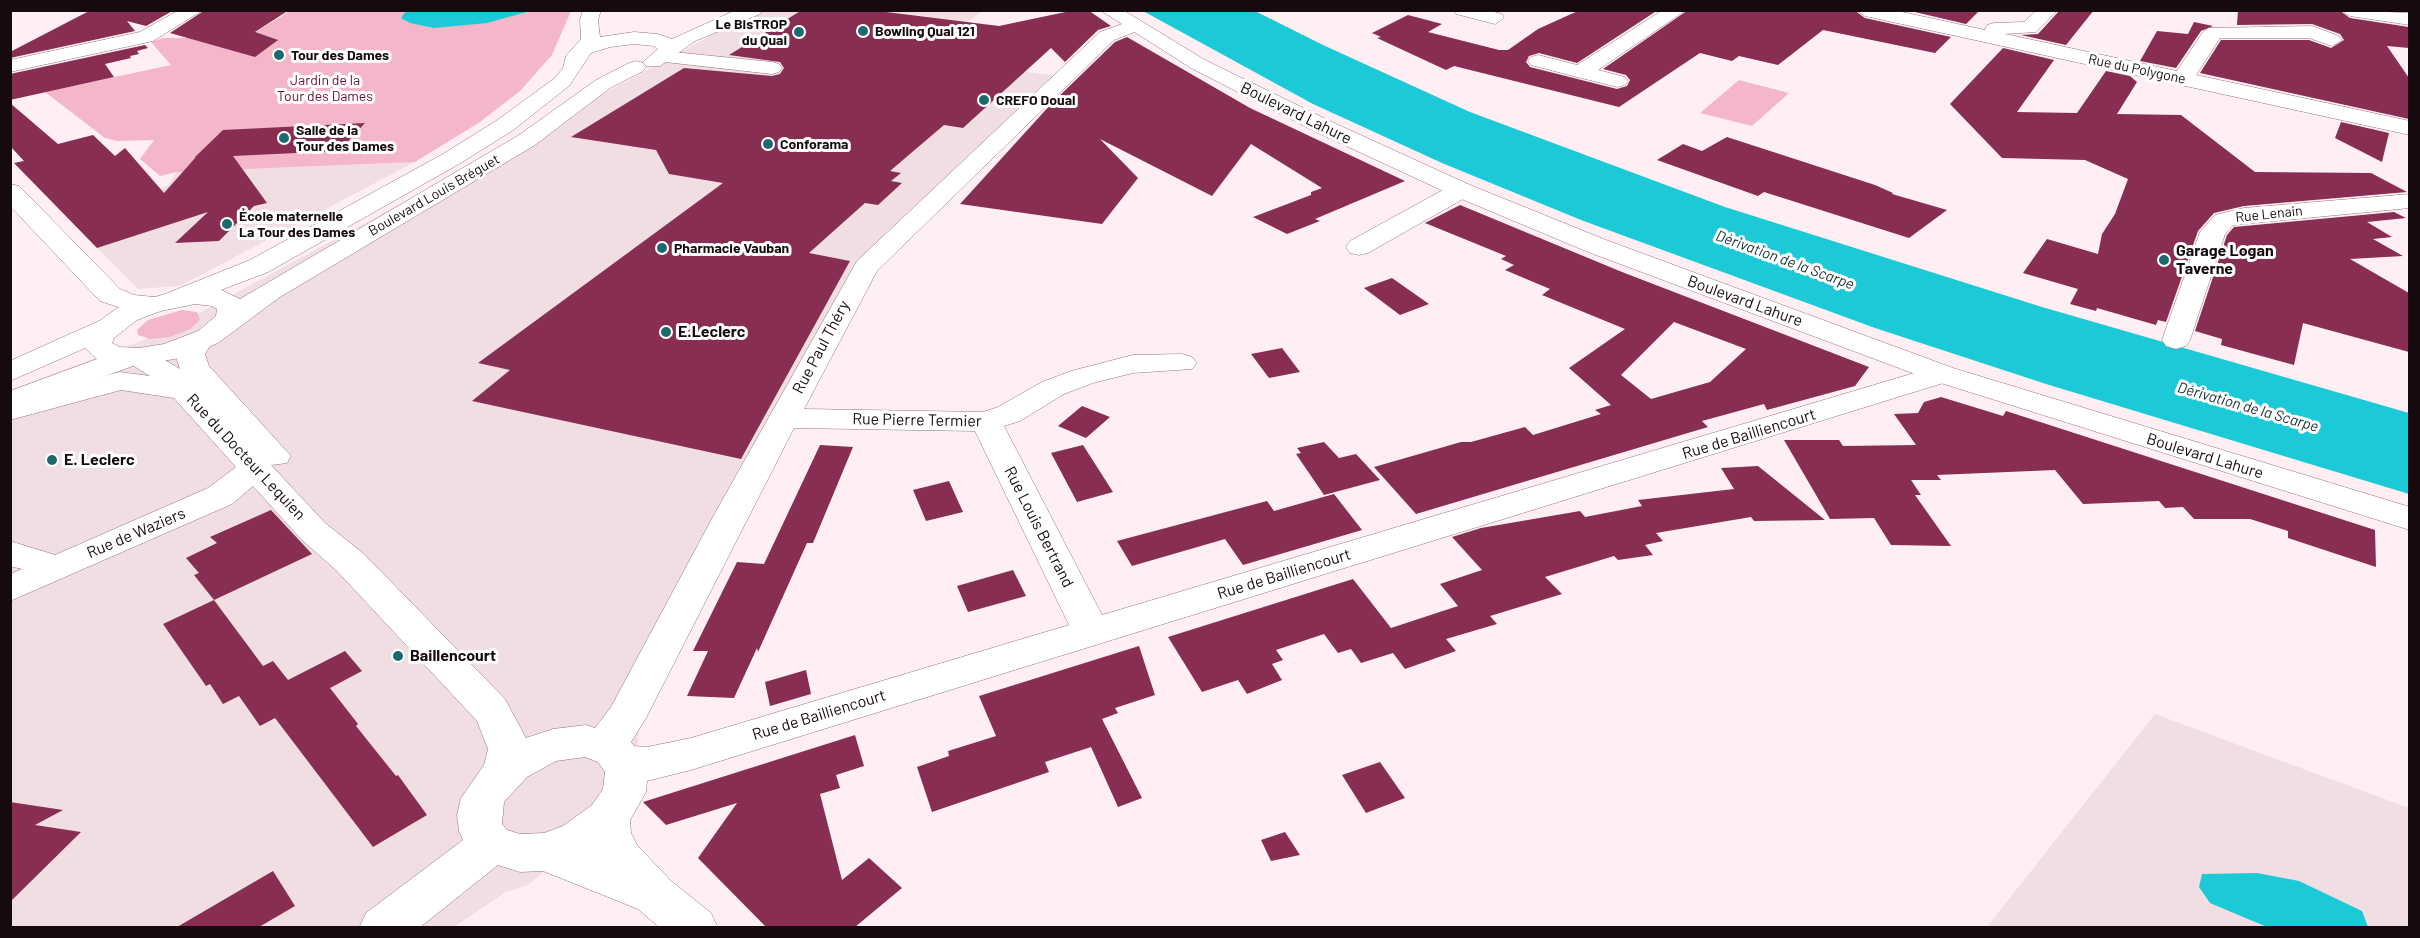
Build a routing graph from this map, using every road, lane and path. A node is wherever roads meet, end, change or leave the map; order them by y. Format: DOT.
graph roads {
  1 [pos="194,10"];
  2 [pos="592,10"];
  3 [pos="714,10"];
  4 [pos="753,10"];
  5 [pos="1109,10"];
  6 [pos="1463,10"];
  7 [pos="1677,10"];
  8 [pos="1865,10"];
  9 [pos="2049,10"];
  10 [pos="2350,10"];
  11 [pos="1495,18"];
  12 [pos="2409,19"];
  13 [pos="616,24"];
  14 [pos="1133,26"];
  15 [pos="1950,29"];
  16 [pos="638,38"];
  17 [pos="2332,40"];
  18 [pos="665,53"];
  19 [pos="580,56"];
  20 [pos="1538,61"];
  21 [pos="10,66"];
  22 [pos="636,67"];
  23 [pos="772,68"];
  24 [pos="1580,72"];
  25 [pos="2183,79"];
  26 [pos="1618,81"];
  27 [pos="2409,128"];
  28 [pos="1461,190"];
  29 [pos="10,191"];
  30 [pos="2409,201"];
  31 [pos="1359,247"];
  32 [pos="165,301"];
  33 [pos="230,319"];
  34 [pos="107,327"];
  35 [pos="2176,340"];
  36 [pos="199,341"];
  37 [pos="134,357"];
  38 [pos="1182,363"];
  39 [pos="10,372"];
  40 [pos="1942,374"];
  41 [pos="183,390"];
  42 [pos="10,402"];
  43 [pos="10,411"];
  44 [pos="783,418"];
  45 [pos="986,422"];
  46 [pos="255,468"];
  47 [pos="2409,519"];
  48 [pos="10,553"];
  49 [pos="350,562"];
  50 [pos="56,568"];
  51 [pos="10,590"];
  52 [pos="1092,633"];
  53 [pos="491,710"];
  54 [pos="563,743"];
  55 [pos="615,754"];
  56 [pos="503,772"];
  57 [pos="608,818"];
  58 [pos="492,844"];
  59 [pos="545,852"];
  60 [pos="654,894"];
  61 [pos="383,927"];
  62 [pos="694,927"];
  1 -- 21 [label="street"];
  2 -- 19 [label="street"];
  3 -- 16 [label="street"];
  4 -- 18 [label="street"];
  5 -- 14 [label="street, Boulevard Lahure"];
  6 -- 11 [label="street"];
  7 -- 24 [label="street"];
  8 -- 15 [label="street, Rue du Polygone"];
  9 -- 15 [label="street"];
  10 -- 12 [label="street"];
  13 -- 16 [label="street"];
  14 -- 28 [label="street, Boulevard Lahure"];
  14 -- 44 [label="street, Rue Paul Théry"];
  15 -- 25 [label="street, Rue du Polygone"];
  16 -- 18 [label="street"];
  16 -- 19 [label="street"];
  17 -- 25 [label="street"];
  18 -- 22 [label="street"];
  18 -- 23 [label="street"];
  19 -- 22 [label="street"];
  19 -- 32 [label="street, Boulevard Louis Bréguet"];
  20 -- 24 [label="street"];
  22 -- 33 [label="street, Boulevard Louis Bréguet"];
  24 -- 26 [label="street"];
  25 -- 27 [label="street, Rue du Polygone"];
  28 -- 31 [label="street"];
  28 -- 40 [label="street, Boulevard Lahure"];
  29 -- 32 [label="street"];
  30 -- 35 [label="street, Rue Lenain"];
  32 -- 33 [label="street"];
  32 -- 34 [label="street, Boulevard Louis Bréguet"];
  33 -- 36 [label="street, Boulevard Louis Bréguet"];
  34 -- 37 [label="street"];
  34 -- 39 [label="street, Boulevard Louis Bréguet"];
  36 -- 37 [label="street, Boulevard Louis Bréguet"];
  36 -- 49 [label="street, Rue du Docteur Lequien"];
  37 -- 41 [label="street, Rue du Docteur Lequien"];
  37 -- 42 [label="street"];
  38 -- 45 [label="street, Rue Pierre Termier"];
  40 -- 47 [label="street, Boulevard Lahure"];
  40 -- 52 [label="street, Rue de Bailliencourt"];
  41 -- 43 [label="street"];
  41 -- 46 [label="street, Rue du Docteur Lequien"];
  44 -- 45 [label="street, Rue Pierre Termier"];
  44 -- 55 [label="street, Rue Paul Théry"];
  45 -- 52 [label="street, Rue Louis Bertrand"];
  46 -- 49 [label="street, Rue du Docteur Lequien"];
  46 -- 50 [label="street, Rue de Waziers"];
  48 -- 50 [label="street"];
  49 -- 53 [label="street, Rue du Docteur Lequien"];
  50 -- 51 [label="street, Rue de Waziers"];
  52 -- 55 [label="street, Rue de Bailliencourt"];
  53 -- 54 [label="street, Rue du Docteur Lequien"];
  53 -- 56 [label="street, Rue du Docteur Lequien"];
  54 -- 55 [label="street"];
  54 -- 56 [label="street"];
  55 -- 57 [label="street"];
  56 -- 58 [label="street"];
  57 -- 59 [label="street"];
  57 -- 60 [label="street"];
  58 -- 59 [label="street"];
  58 -- 61 [label="street"];
  59 -- 60 [label="street"];
  60 -- 62 [label="street"];
}
